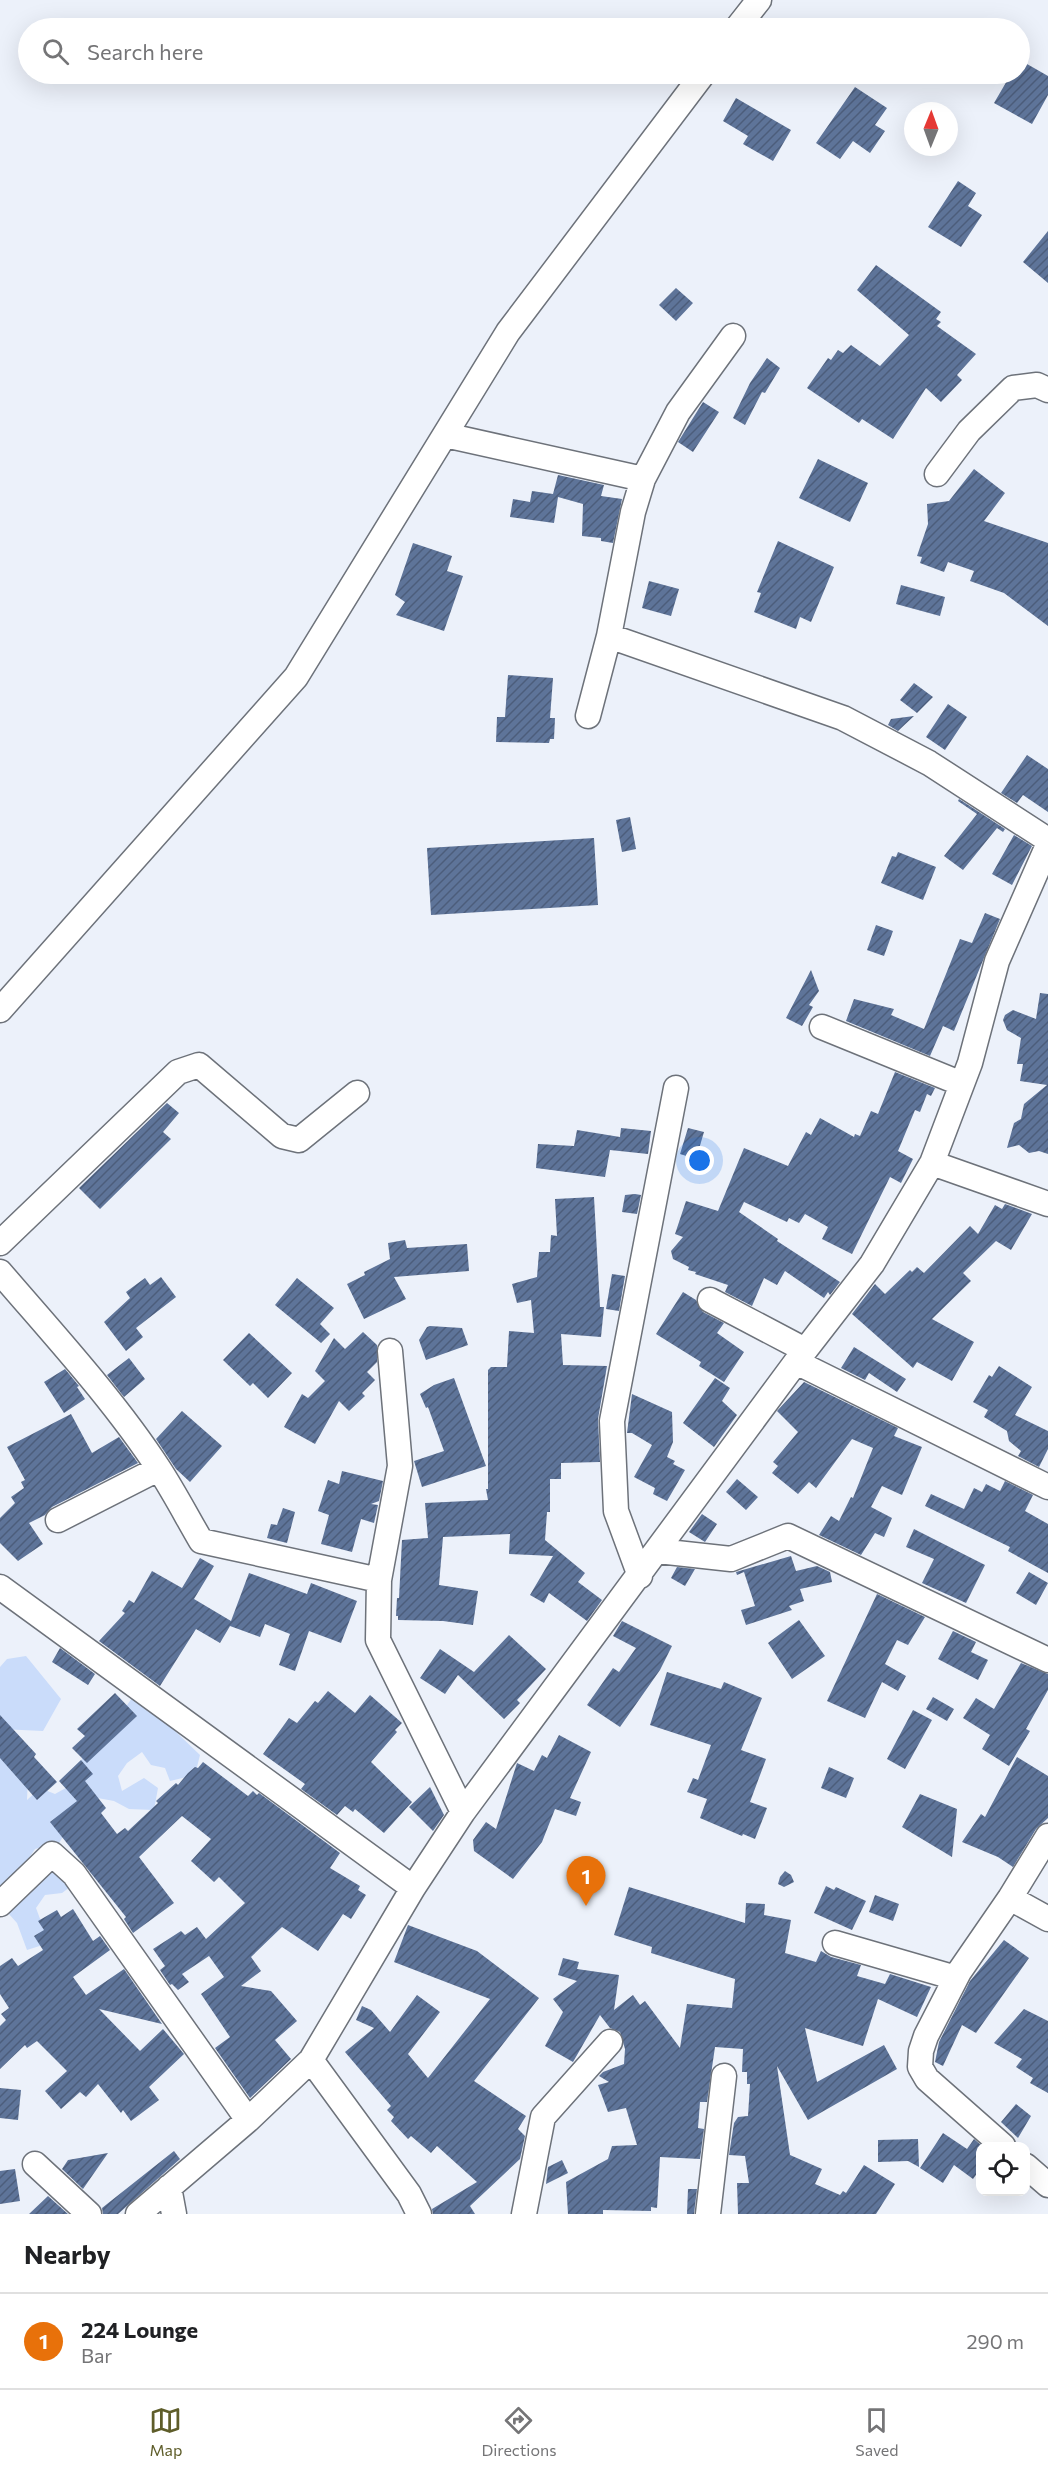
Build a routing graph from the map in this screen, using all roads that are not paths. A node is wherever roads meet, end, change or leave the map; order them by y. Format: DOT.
graph roads {
  1 [pos="759,0"];
  2 [pos="745,18"];
  3 [pos="695,84"];
  4 [pos="733,336"];
  5 [pos="1048,390"];
  6 [pos="445,435"];
  7 [pos="937,474"];
  8 [pos="643,479"];
  9 [pos="609,636"];
  10 [pos="588,716"];
  11 [pos="1048,840"];
  12 [pos="1048,845"];
  13 [pos="0,1010"];
  14 [pos="822,1027"];
  15 [pos="962,1084"];
  16 [pos="676,1088"];
  17 [pos="357,1093"];
  18 [pos="933,1163"];
  19 [pos="1048,1204"];
  20 [pos="0,1242"];
  21 [pos="0,1272"];
  22 [pos="710,1300"];
  23 [pos="390,1351"];
  24 [pos="800,1356"];
  25 [pos="158,1468"];
  26 [pos="1048,1487"];
  27 [pos="58,1520"];
  28 [pos="658,1551"];
  29 [pos="640,1576"];
  30 [pos="379,1580"];
  31 [pos="0,1587"];
  32 [pos="1048,1660"];
  33 [pos="462,1812"];
  34 [pos="1048,1836"];
  35 [pos="413,1888"];
  36 [pos="1010,1898"];
  37 [pos="0,1904"];
  38 [pos="1048,1919"];
  39 [pos="835,1943"];
  40 [pos="956,1978"];
  41 [pos="610,2042"];
  42 [pos="311,2060"];
  43 [pos="723,2076"];
  44 [pos="248,2120"];
  45 [pos="997,2142"];
  46 [pos="35,2164"];
  47 [pos="1030,2169"];
  48 [pos="1048,2185"];
  49 [pos="170,2187"];
  50 [pos="88,2214"];
  51 [pos="138,2214"];
  52 [pos="174,2214"];
  53 [pos="419,2214"];
  54 [pos="525,2214"];
  55 [pos="708,2214"];
  1 -- 2 [label="street"];
  3 -- 6 [label="street"];
  4 -- 8 [label="street"];
  5 -- 7 [label="street"];
  6 -- 8 [label="street"];
  6 -- 13 [label="street"];
  8 -- 9 [label="street"];
  9 -- 10 [label="street"];
  9 -- 11 [label="street"];
  12 -- 15 [label="street"];
  14 -- 15 [label="street"];
  15 -- 18 [label="street"];
  16 -- 29 [label="street"];
  17 -- 20 [label="street"];
  18 -- 19 [label="street"];
  18 -- 24 [label="street"];
  21 -- 25 [label="street"];
  22 -- 24 [label="street"];
  23 -- 30 [label="street"];
  24 -- 26 [label="street"];
  24 -- 28 [label="street"];
  25 -- 27 [label="street"];
  25 -- 30 [label="street"];
  28 -- 29 [label="street"];
  28 -- 32 [label="street"];
  29 -- 33 [label="street"];
  30 -- 33 [label="street"];
  31 -- 35 [label="street"];
  33 -- 35 [label="street"];
  34 -- 36 [label="street"];
  35 -- 42 [label="street"];
  36 -- 38 [label="street"];
  36 -- 40 [label="street"];
  37 -- 44 [label="street"];
  39 -- 40 [label="street"];
  40 -- 45 [label="street"];
  41 -- 54 [label="street"];
  42 -- 44 [label="street"];
  42 -- 53 [label="street"];
  43 -- 55 [label="street"];
  44 -- 49 [label="street"];
  46 -- 50 [label="street"];
  47 -- 48 [label="street"];
  49 -- 51 [label="street"];
  49 -- 52 [label="street"];
}
